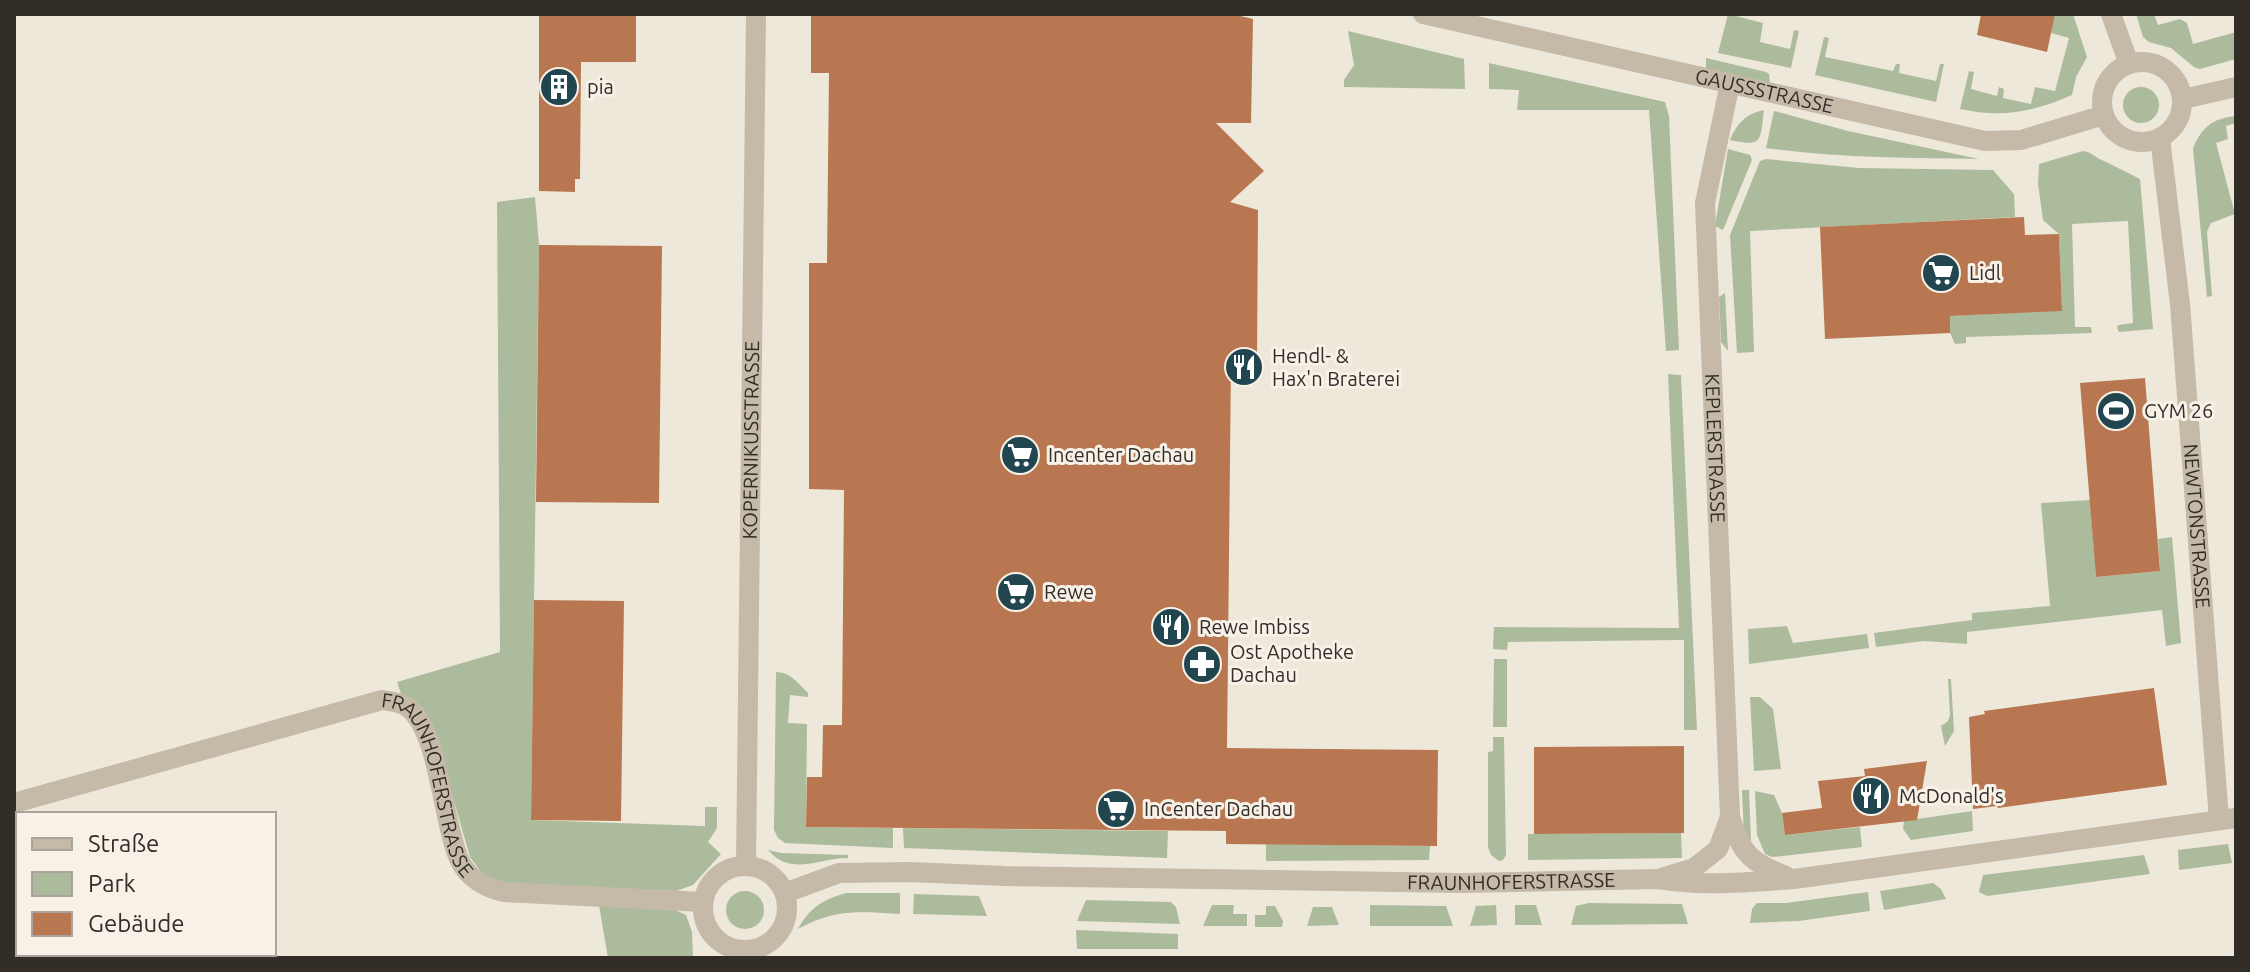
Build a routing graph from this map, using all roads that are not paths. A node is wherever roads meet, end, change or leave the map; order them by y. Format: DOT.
graph roads {
  1 [pos="756,14"];
  2 [pos="1423,14"];
  3 [pos="2111,14"];
  4 [pos="2129,64"];
  5 [pos="1730,83"];
  6 [pos="2236,87"];
  7 [pos="2183,99"];
  8 [pos="2104,115"];
  9 [pos="2160,138"];
  10 [pos="14,803"];
  11 [pos="1730,817"];
  12 [pos="2227,819"];
  13 [pos="746,866"];
  14 [pos="1658,879"];
  15 [pos="1794,879"];
  16 [pos="785,893"];
  17 [pos="703,902"];
  18 [pos="722,952"];
  1 -- 13 [label="street, KOPERNIKUSSTRASSE"];
  2 -- 5 [label="street, GAUSSSTRASSE"];
  3 -- 4 [label="street"];
  4 -- 7 [label="street"];
  4 -- 8 [label="street"];
  5 -- 8 [label="street, GAUSSSTRASSE"];
  5 -- 11 [label="street, KEPLERSTRASSE"];
  6 -- 7 [label="street"];
  7 -- 9 [label="street"];
  8 -- 9 [label="street"];
  9 -- 12 [label="street, NEWTONSTRASSE"];
  10 -- 17 [label="street, FRAUNHOFERSTRASSE"];
  11 -- 14 [label="street, KEPLERSTRASSE"];
  11 -- 15 [label="street, KEPLERSTRASSE"];
  12 -- 15 [label="street, FRAUNHOFERSTRASSE"];
  13 -- 16 [label="street"];
  13 -- 17 [label="street"];
  14 -- 15 [label="street, FRAUNHOFERSTRASSE"];
  14 -- 16 [label="street, FRAUNHOFERSTRASSE"];
  16 -- 18 [label="street"];
  17 -- 18 [label="street"];
}
